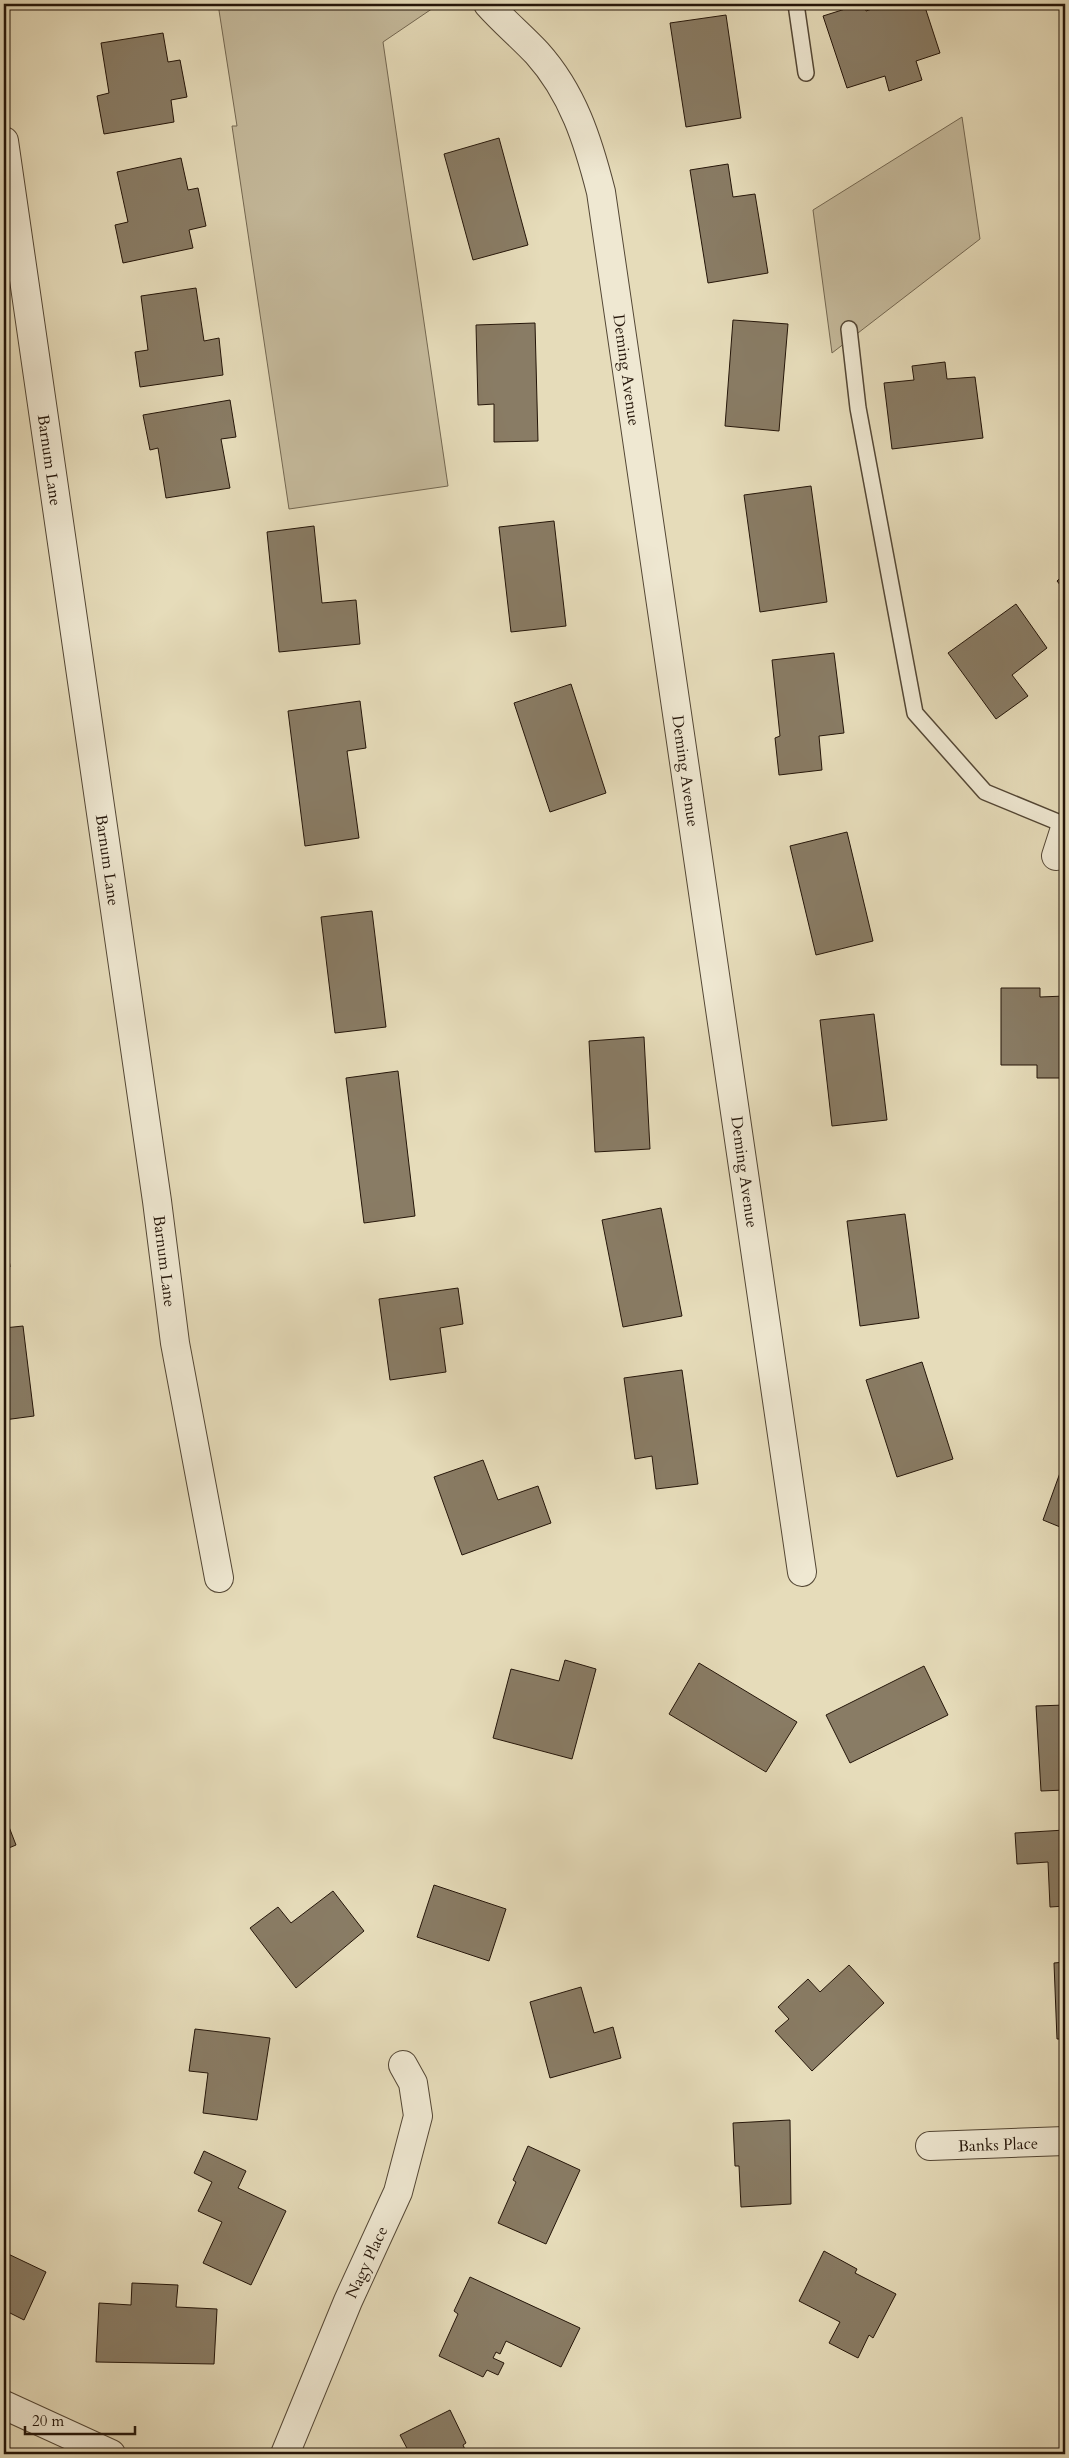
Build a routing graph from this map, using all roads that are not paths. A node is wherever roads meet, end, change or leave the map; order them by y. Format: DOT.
graph roads {
  1 [pos="488,4"];
  2 [pos="796,4"];
  3 [pos="806,73"];
  4 [pos="4,142"];
  5 [pos="849,329"];
  6 [pos="1065,827"];
  7 [pos="1056,856"];
  8 [pos="802,1572"];
  9 [pos="219,1578"];
  10 [pos="404,2065"];
  11 [pos="1065,2141"];
  12 [pos="930,2146"];
  13 [pos="4,2405"];
  14 [pos="111,2454"];
  15 [pos="285,2454"];
  1 -- 8 [label="street, Deming Avenue"];
  2 -- 3 [label="lane"];
  4 -- 9 [label="street, Barnum Lane"];
  5 -- 6 [label="lane"];
  6 -- 7 [label="street"];
  10 -- 15 [label="street, Nagy Place"];
  11 -- 12 [label="street, Banks Place"];
  13 -- 14 [label="street"];
}
